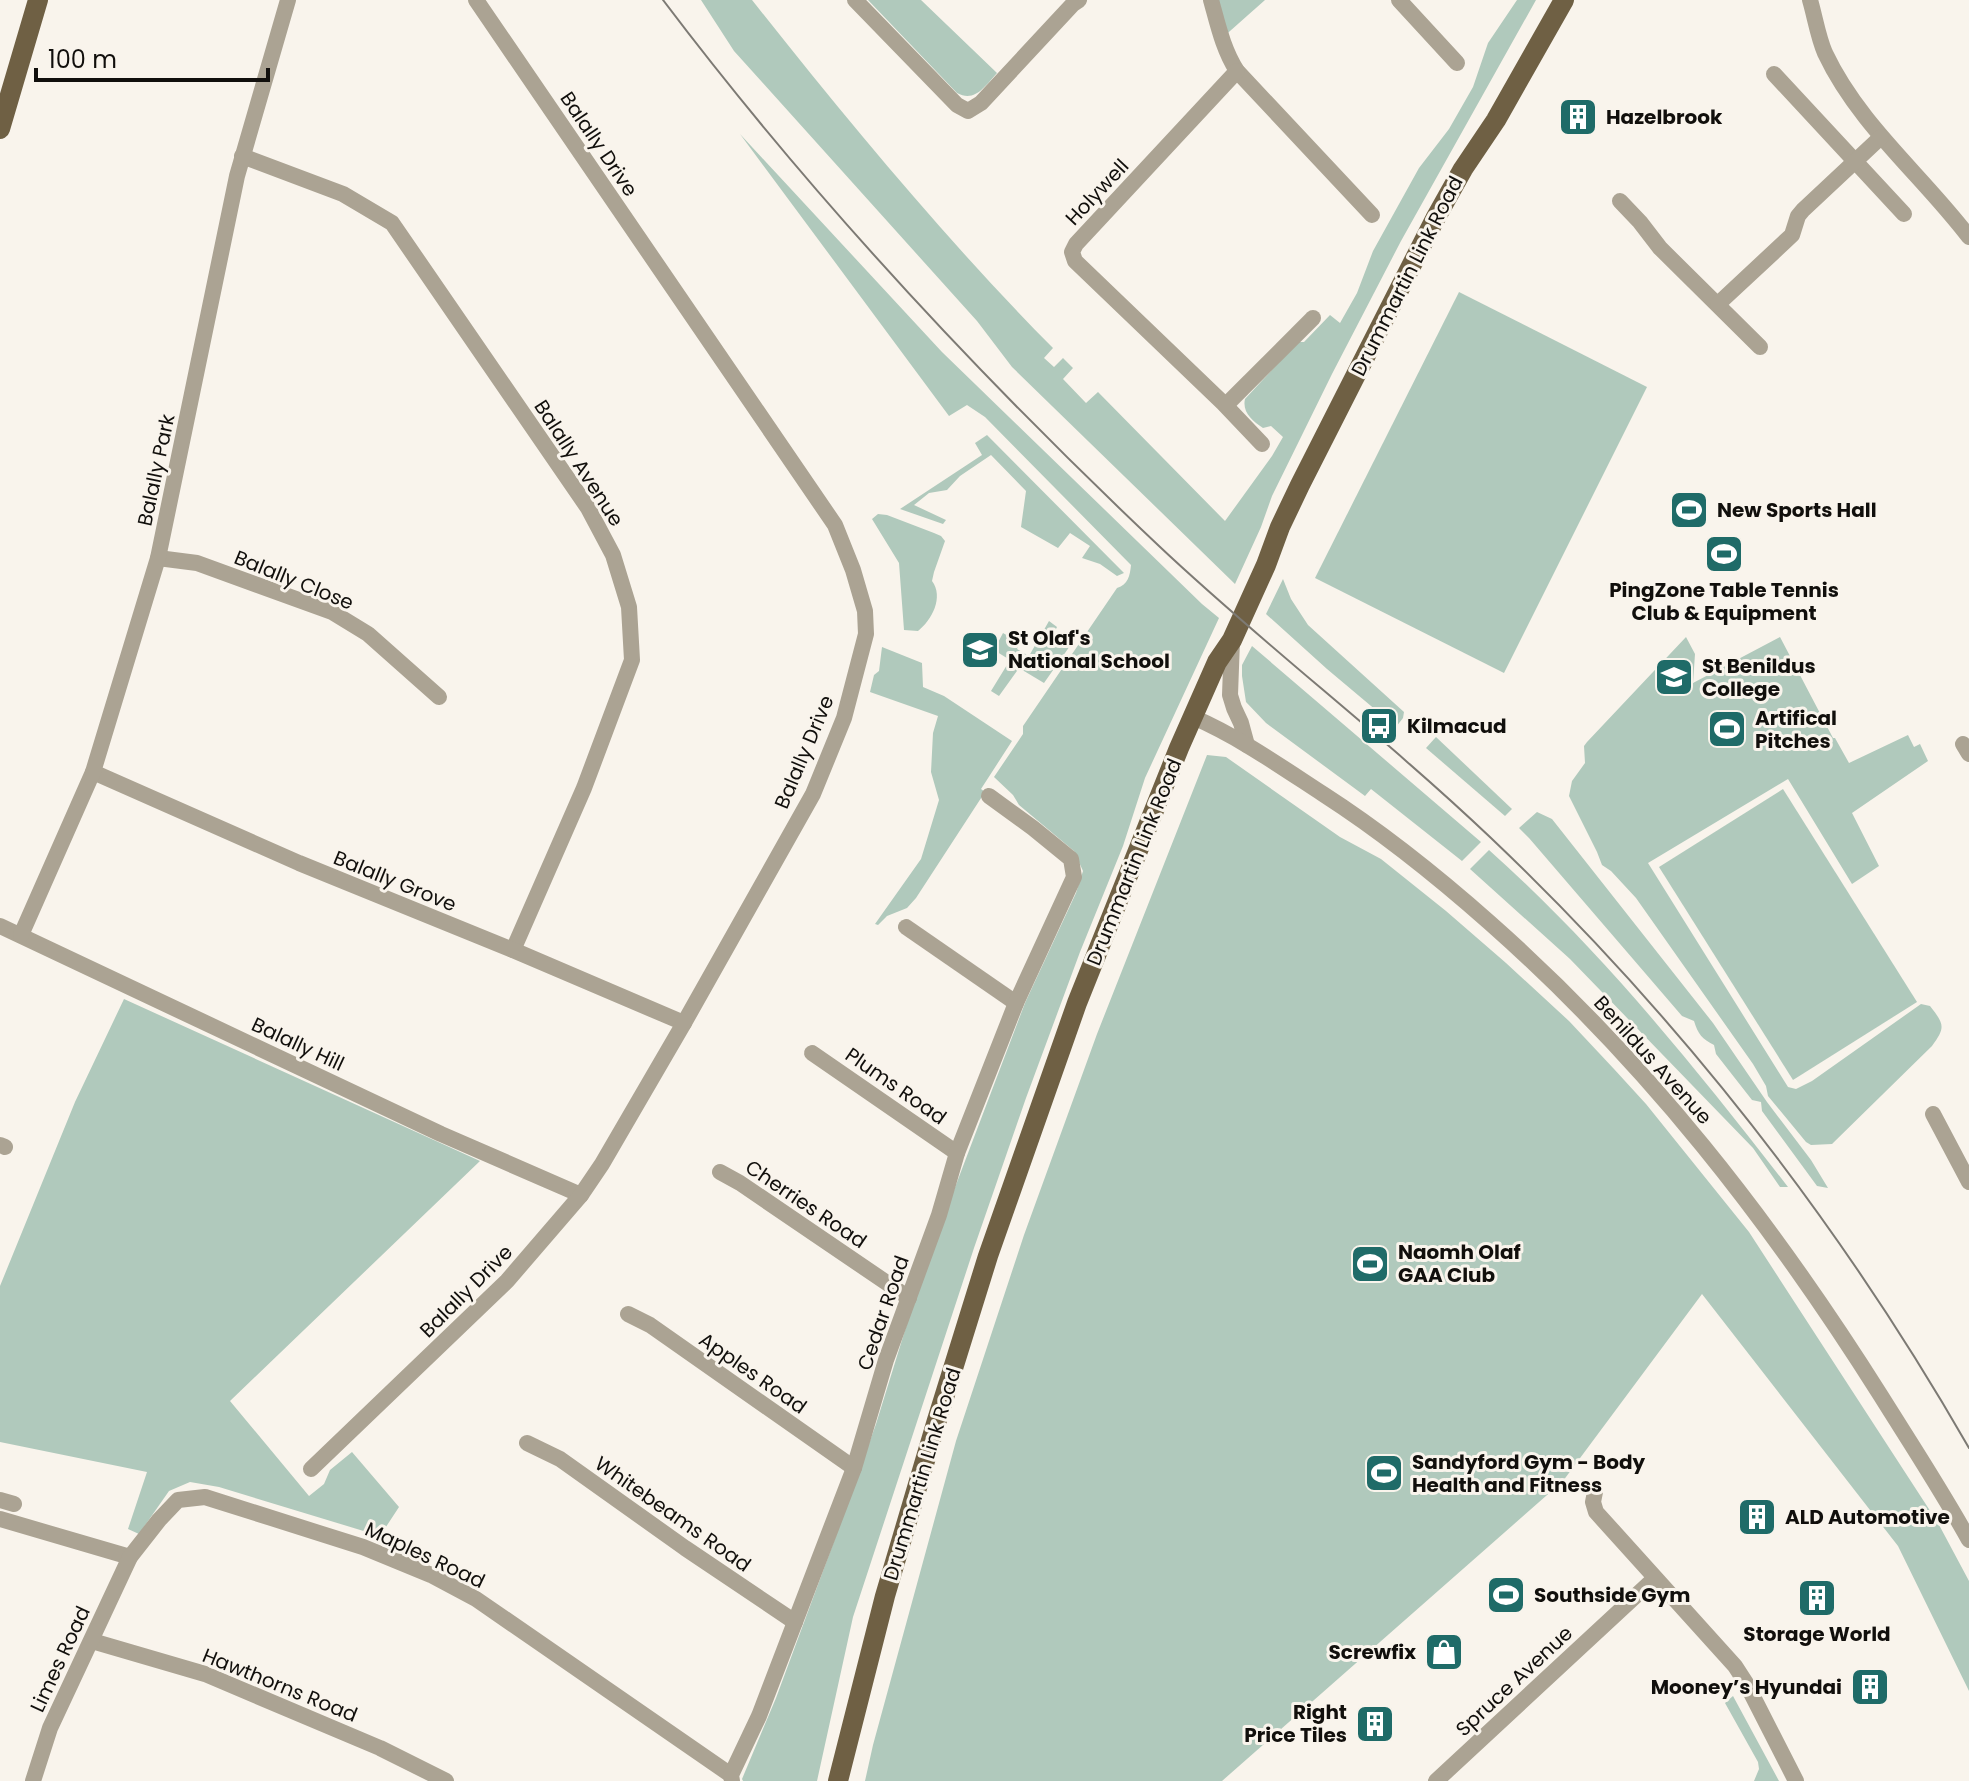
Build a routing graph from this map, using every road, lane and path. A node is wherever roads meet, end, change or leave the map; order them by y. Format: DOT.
graph roads {
  1 [pos="38,0"];
  2 [pos="288,0"];
  3 [pos="476,0"];
  4 [pos="855,0"];
  5 [pos="1079,0"];
  6 [pos="1211,0"];
  7 [pos="1399,0"];
  8 [pos="1564,0"];
  9 [pos="1810,0"];
  10 [pos="1457,63"];
  11 [pos="1237,71"];
  12 [pos="1774,74"];
  13 [pos="0,129"];
  14 [pos="1881,137"];
  15 [pos="242,156"];
  16 [pos="1855,161"];
  17 [pos="1620,201"];
  18 [pos="1904,214"];
  19 [pos="1372,215"];
  20 [pos="1969,237"];
  21 [pos="1718,304"];
  22 [pos="1313,318"];
  23 [pos="1760,347"];
  24 [pos="1226,405"];
  25 [pos="1262,444"];
  26 [pos="158,558"];
  27 [pos="1232,640"];
  28 [pos="439,697"];
  29 [pos="1193,717"];
  30 [pos="1247,745"];
  31 [pos="93,772"];
  32 [pos="989,796"];
  33 [pos="0,926"];
  34 [pos="906,927"];
  35 [pos="21,935"];
  36 [pos="513,950"];
  37 [pos="1016,1003"];
  38 [pos="684,1023"];
  39 [pos="812,1053"];
  40 [pos="1933,1114"];
  41 [pos="957,1153"];
  42 [pos="720,1172"];
  43 [pos="1969,1182"];
  44 [pos="581,1195"];
  45 [pos="909,1298"];
  46 [pos="628,1314"];
  47 [pos="527,1443"];
  48 [pos="854,1468"];
  49 [pos="311,1469"];
  50 [pos="1595,1492"];
  51 [pos="0,1519"];
  52 [pos="1969,1540"];
  53 [pos="130,1557"];
  54 [pos="1655,1578"];
  55 [pos="795,1622"];
  56 [pos="92,1641"];
  57 [pos="732,1778"];
  58 [pos="33,1781"];
  59 [pos="446,1781"];
  60 [pos="838,1781"];
  61 [pos="1436,1781"];
  62 [pos="1796,1781"];
  1 -- 13 [label="main road"];
  2 -- 15 [label="street, Balally Park"];
  3 -- 38 [label="street, Balally Drive"];
  4 -- 5 [label="street"];
  6 -- 11 [label="street"];
  7 -- 10 [label="street"];
  8 -- 27 [label="main road, Drummartin Link Road"];
  9 -- 14 [label="street"];
  11 -- 19 [label="street"];
  11 -- 24 [label="street, Holywell"];
  12 -- 16 [label="street"];
  14 -- 16 [label="street"];
  14 -- 20 [label="street"];
  15 -- 26 [label="street, Balally Park"];
  15 -- 36 [label="street, Balally Avenue"];
  16 -- 18 [label="street"];
  16 -- 21 [label="street"];
  17 -- 21 [label="street"];
  21 -- 23 [label="street"];
  22 -- 24 [label="street"];
  24 -- 25 [label="street, Holywell"];
  26 -- 28 [label="street, Balally Close"];
  26 -- 31 [label="street, Balally Park"];
  27 -- 29 [label="main road, Drummartin Link Road"];
  27 -- 30 [label="street"];
  29 -- 30 [label="street, Benildus Avenue"];
  29 -- 60 [label="main road, Drummartin Link Road"];
  30 -- 52 [label="street, Benildus Avenue"];
  31 -- 35 [label="street, Balally Park"];
  31 -- 36 [label="street, Balally Grove"];
  32 -- 37 [label="street, Cedar Road"];
  33 -- 35 [label="street, Balally Hill"];
  34 -- 37 [label="street"];
  35 -- 44 [label="street, Balally Hill"];
  36 -- 38 [label="street, Balally Grove"];
  37 -- 41 [label="street, Cedar Road"];
  38 -- 44 [label="street, Balally Drive"];
  39 -- 41 [label="street, Plums Road"];
  40 -- 43 [label="street"];
  41 -- 45 [label="street, Cedar Road"];
  42 -- 45 [label="street, Cherries Road"];
  44 -- 49 [label="street, Balally Drive"];
  45 -- 48 [label="street, Cedar Road"];
  46 -- 48 [label="street, Apples Road"];
  47 -- 55 [label="street, Whitebeams Road"];
  48 -- 55 [label="street, Cedar Road"];
  50 -- 54 [label="street"];
  51 -- 53 [label="street"];
  53 -- 56 [label="street, Limes Road"];
  53 -- 57 [label="street, Maples Road"];
  54 -- 61 [label="street, Spruce Avenue"];
  54 -- 62 [label="street"];
  55 -- 57 [label="street, Cedar Road"];
  56 -- 58 [label="street, Limes Road"];
  56 -- 59 [label="street, Hawthorns Road"];
}
